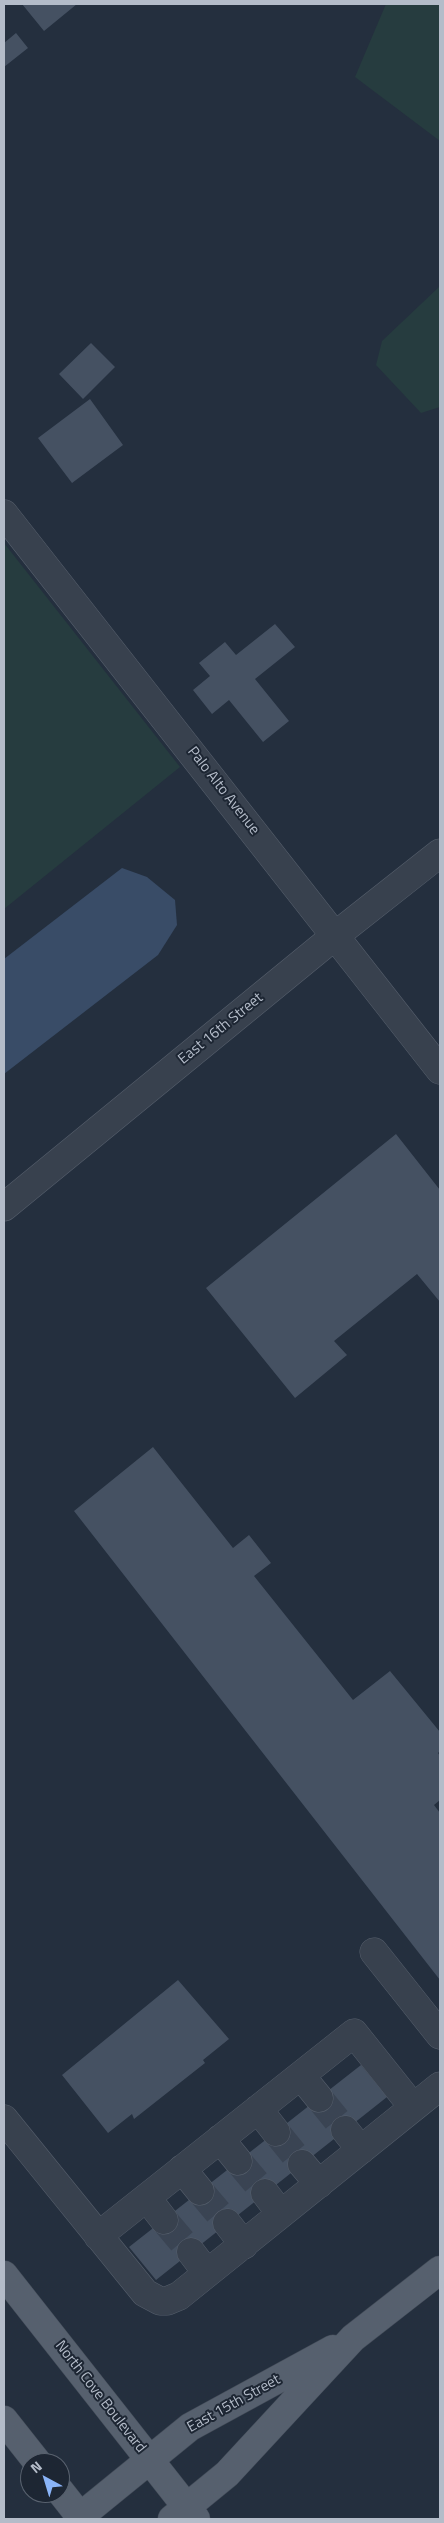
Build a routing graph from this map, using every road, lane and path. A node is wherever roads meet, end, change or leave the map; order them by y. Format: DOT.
graph roads {
  1 [pos="4,514"];
  2 [pos="440,853"];
  3 [pos="336,935"];
  4 [pos="440,1070"];
  5 [pos="4,1206"];
  6 [pos="374,1952"];
  7 [pos="440,2035"];
  8 [pos="301,2076"];
  9 [pos="440,2086"];
  10 [pos="319,2098"];
  11 [pos="413,2107"];
  12 [pos="258,2110"];
  13 [pos="4,2119"];
  14 [pos="276,2132"];
  15 [pos="220,2139"];
  16 [pos="238,2161"];
  17 [pos="182,2169"];
  18 [pos="200,2191"];
  19 [pos="264,2193"];
  20 [pos="147,2198"];
  21 [pos="281,2214"];
  22 [pos="164,2220"];
  23 [pos="227,2223"];
  24 [pos="98,2236"];
  25 [pos="244,2244"];
  26 [pos="191,2252"];
  27 [pos="440,2270"];
  28 [pos="207,2273"];
  29 [pos="4,2275"];
  30 [pos="353,2338"];
  31 [pos="4,2420"];
  32 [pos="30,2453"];
  33 [pos="149,2460"];
  34 [pos="69,2503"];
  35 [pos="185,2515"];
  36 [pos="80,2518"];
  1 -- 3 [label="street, Palo Alto Avenue"];
  2 -- 3 [label="street, East 16th Street"];
  3 -- 4 [label="street, Palo Alto Avenue"];
  3 -- 5 [label="street, East 16th Street"];
  6 -- 7 [label="street"];
  8 -- 10 [label="street"];
  8 -- 11 [label="street"];
  8 -- 12 [label="street"];
  9 -- 11 [label="street"];
  11 -- 21 [label="street"];
  12 -- 14 [label="street"];
  12 -- 15 [label="street"];
  13 -- 24 [label="street"];
  15 -- 16 [label="street"];
  15 -- 17 [label="street"];
  17 -- 18 [label="street"];
  17 -- 20 [label="street"];
  19 -- 21 [label="street"];
  20 -- 22 [label="street"];
  20 -- 24 [label="street"];
  21 -- 25 [label="street"];
  23 -- 25 [label="street"];
  24 -- 28 [label="street"];
  25 -- 28 [label="street"];
  26 -- 28 [label="street"];
  27 -- 30 [label="main road, East 15th Street"];
  29 -- 33 [label="main road, North Cove Boulevard"];
  30 -- 33 [label="main road, East 15th Street"];
  30 -- 35 [label="main road, East 15th Street"];
  31 -- 32 [label="main road"];
  33 -- 35 [label="main road, North Cove Boulevard"];
  33 -- 36 [label="main road, East 15th Street"];
  34 -- 36 [label="main road"];
}
